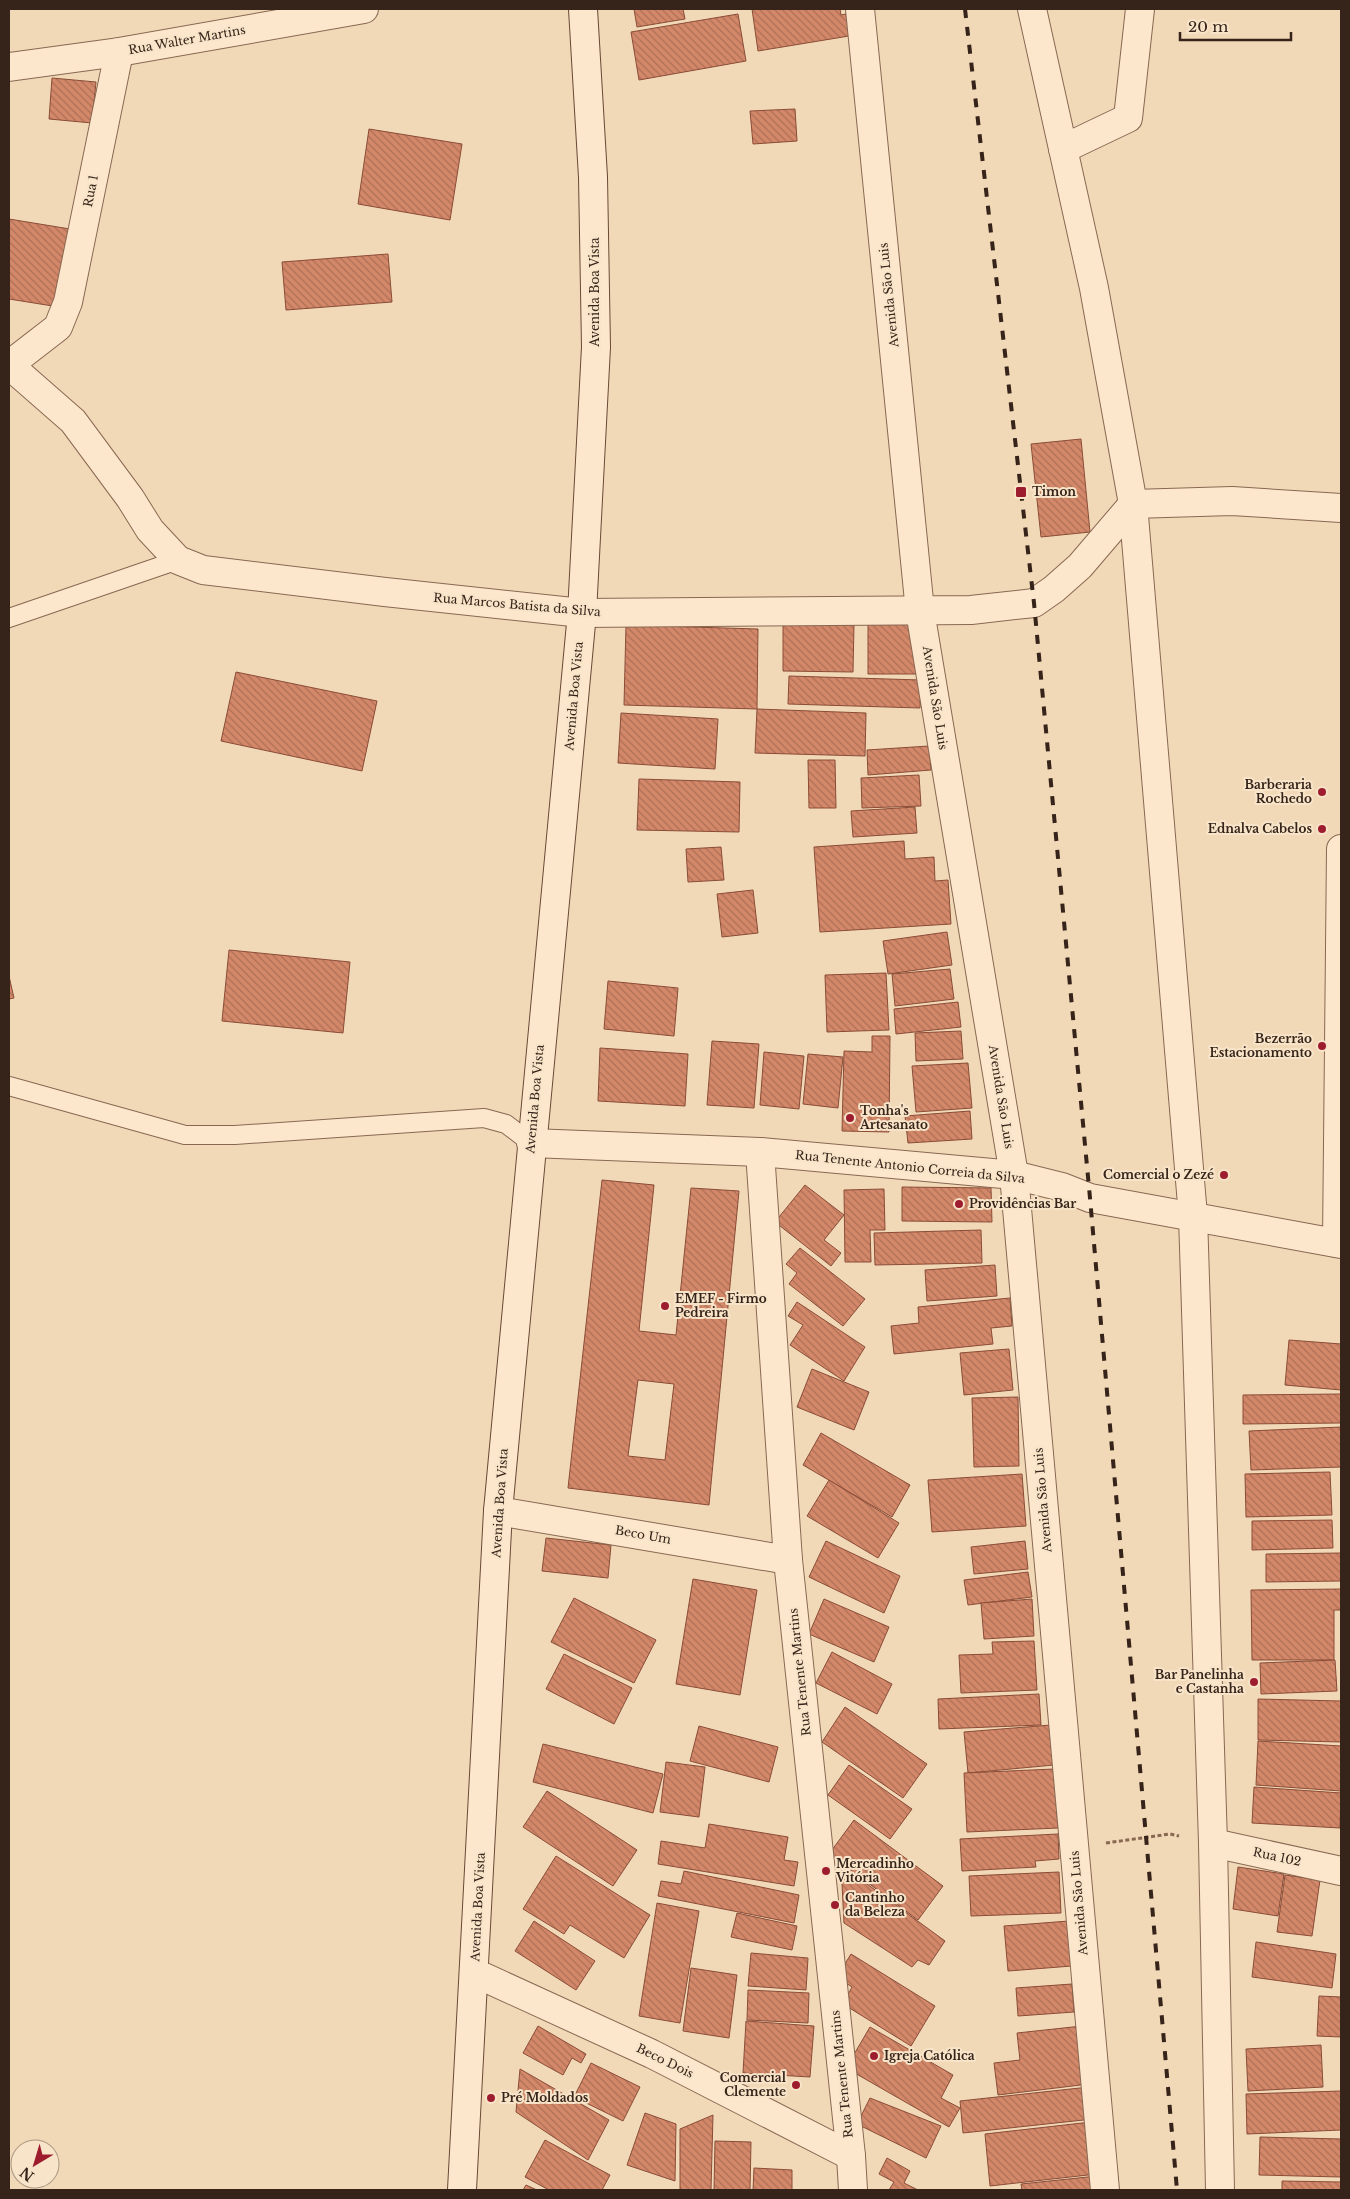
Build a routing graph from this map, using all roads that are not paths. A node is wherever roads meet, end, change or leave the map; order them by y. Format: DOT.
graph roads {
  1 [pos="364,9"];
  2 [pos="584,9"];
  3 [pos="860,9"];
  4 [pos="1032,9"];
  5 [pos="1140,9"];
  6 [pos="119,52"];
  7 [pos="9,66"];
  8 [pos="1063,149"];
  9 [pos="9,365"];
  10 [pos="1133,504"];
  11 [pos="1341,508"];
  12 [pos="178,560"];
  13 [pos="920,611"];
  14 [pos="582,613"];
  15 [pos="9,618"];
  16 [pos="1341,849"];
  17 [pos="9,1086"];
  18 [pos="531,1143"];
  19 [pos="760,1152"];
  20 [pos="1014,1175"];
  21 [pos="1193,1216"];
  22 [pos="1339,1244"];
  23 [pos="498,1511"];
  24 [pos="788,1560"];
  25 [pos="1214,1843"];
  26 [pos="1341,1871"];
  27 [pos="475,1973"];
  28 [pos="851,2156"];
  29 [pos="462,2190"];
  30 [pos="853,2190"];
  31 [pos="1104,2190"];
  32 [pos="1220,2190"];
  1 -- 6 [label="street, Rua Walter Martins"];
  2 -- 14 [label="street, Avenida Boa Vista"];
  3 -- 13 [label="street, Avenida São Luis"];
  4 -- 8 [label="street"];
  5 -- 8 [label="street"];
  6 -- 7 [label="street, Rua Walter Martins"];
  6 -- 9 [label="street, Rua 1"];
  8 -- 10 [label="street"];
  9 -- 12 [label="street"];
  10 -- 11 [label="street"];
  10 -- 13 [label="street, Rua Marcos Batista da Silva"];
  10 -- 21 [label="street"];
  12 -- 14 [label="street, Rua Marcos Batista da Silva"];
  12 -- 15 [label="lane"];
  13 -- 14 [label="street, Rua Marcos Batista da Silva"];
  13 -- 20 [label="street, Avenida São Luis"];
  14 -- 18 [label="street, Avenida Boa Vista"];
  16 -- 22 [label="street"];
  17 -- 18 [label="lane"];
  18 -- 19 [label="street, Rua Tenente Antonio Correia da Silva"];
  18 -- 23 [label="street, Avenida Boa Vista"];
  19 -- 20 [label="street, Rua Tenente Antonio Correia da Silva"];
  19 -- 24 [label="street, Rua Tenente Martins"];
  20 -- 21 [label="street, Rua Tenente Antonio Correia da Silva"];
  20 -- 31 [label="street, Avenida São Luis"];
  21 -- 22 [label="street, Rua Tenente Antonio Correia da Silva"];
  21 -- 25 [label="street"];
  23 -- 24 [label="street, Beco Um"];
  23 -- 27 [label="street, Avenida Boa Vista"];
  24 -- 28 [label="street, Rua Tenente Martins"];
  25 -- 26 [label="street, Rua 102"];
  25 -- 32 [label="street"];
  27 -- 28 [label="street, Beco Dois"];
  27 -- 29 [label="street, Avenida Boa Vista"];
  28 -- 30 [label="street, Rua Tenente Martins"];
}
